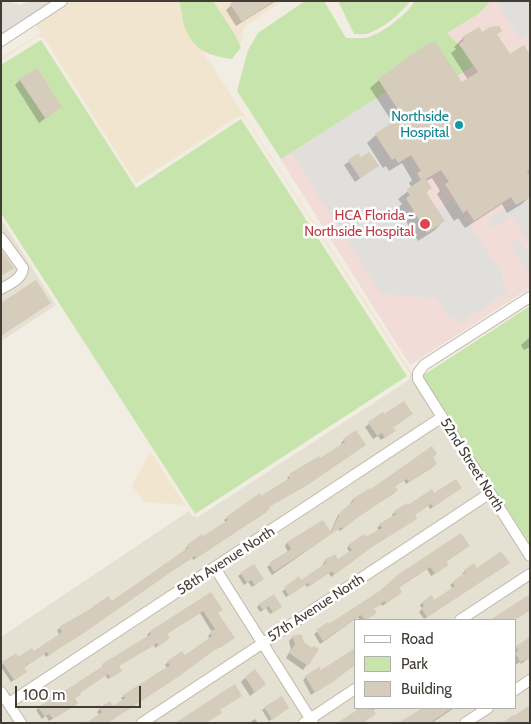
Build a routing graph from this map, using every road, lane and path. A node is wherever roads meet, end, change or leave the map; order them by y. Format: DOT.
graph roads {
  1 [pos="62,1"];
  2 [pos="1,41"];
  3 [pos="1,238"];
  4 [pos="1,289"];
  5 [pos="530,297"];
  6 [pos="442,417"];
  7 [pos="490,493"];
  8 [pos="530,556"];
  9 [pos="215,568"];
  10 [pos="530,574"];
  11 [pos="462,619"];
  12 [pos="263,643"];
  13 [pos="530,680"];
  14 [pos="516,689"];
  15 [pos="354,691"];
  16 [pos="1,692"];
  17 [pos="9,703"];
  18 [pos="486,709"];
  19 [pos="309,721"];
  20 [pos="21,723"];
  21 [pos="142,723"];
  22 [pos="465,723"];
  1 -- 2 [label="street"];
  3 -- 4 [label="street"];
  5 -- 6 [label="street, 52nd Street North"];
  6 -- 7 [label="street, 52nd Street North"];
  6 -- 9 [label="street, 58th Avenue North"];
  7 -- 8 [label="street, 52nd Street North"];
  7 -- 12 [label="street, 57th Avenue North"];
  9 -- 12 [label="street"];
  9 -- 17 [label="street, 58th Avenue North"];
  10 -- 11 [label="street"];
  12 -- 19 [label="street"];
  12 -- 21 [label="street, 57th Avenue North"];
  13 -- 14 [label="street"];
  15 -- 19 [label="street"];
  16 -- 17 [label="street"];
  17 -- 20 [label="street"];
  18 -- 22 [label="street"];
}
